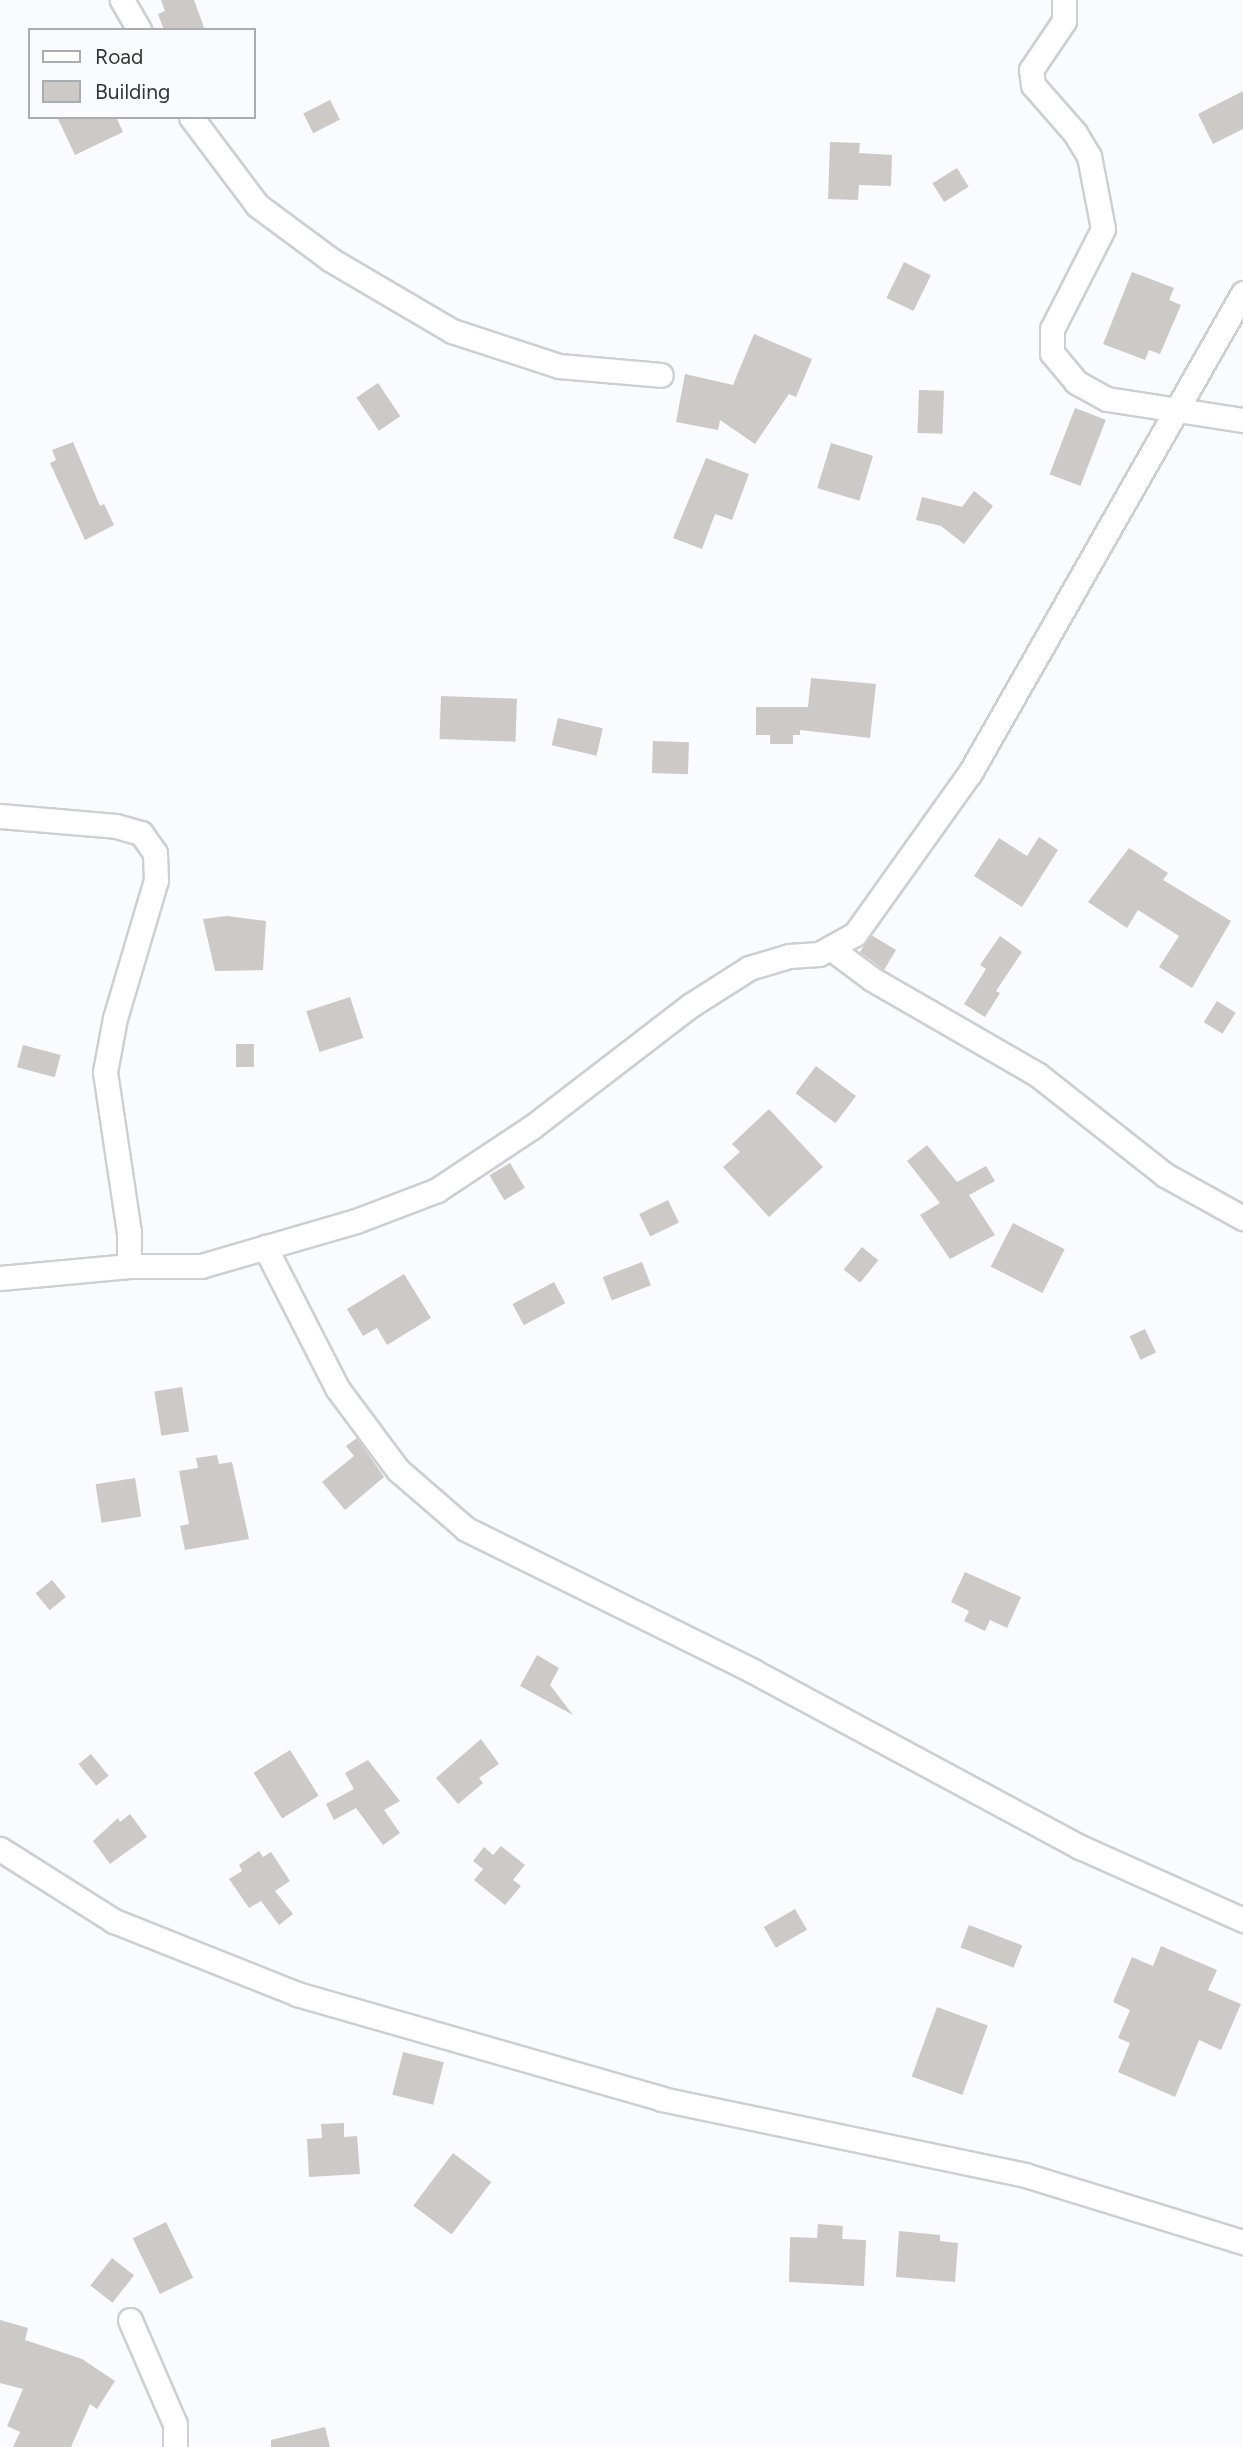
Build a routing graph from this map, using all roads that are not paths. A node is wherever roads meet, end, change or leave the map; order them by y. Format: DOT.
graph roads {
  1 [pos="122,0"];
  2 [pos="1064,0"];
  3 [pos="138,28"];
  4 [pos="192,119"];
  5 [pos="1243,293"];
  6 [pos="661,375"];
  7 [pos="1177,411"];
  8 [pos="1243,420"];
  9 [pos="0,816"];
  10 [pos="832,949"];
  11 [pos="1243,1218"];
  12 [pos="265,1247"];
  13 [pos="129,1266"];
  14 [pos="0,1278"];
  15 [pos="0,1849"];
  16 [pos="1243,1920"];
  17 [pos="1243,2242"];
  18 [pos="130,2320"];
  19 [pos="175,2447"];
  1 -- 3 [label="street"];
  2 -- 7 [label="street"];
  4 -- 6 [label="street"];
  5 -- 7 [label="street"];
  7 -- 8 [label="street"];
  7 -- 10 [label="street"];
  9 -- 13 [label="street"];
  10 -- 11 [label="street"];
  10 -- 12 [label="street"];
  12 -- 13 [label="street"];
  12 -- 16 [label="street"];
  13 -- 14 [label="street"];
  15 -- 17 [label="street"];
  18 -- 19 [label="street"];
}
